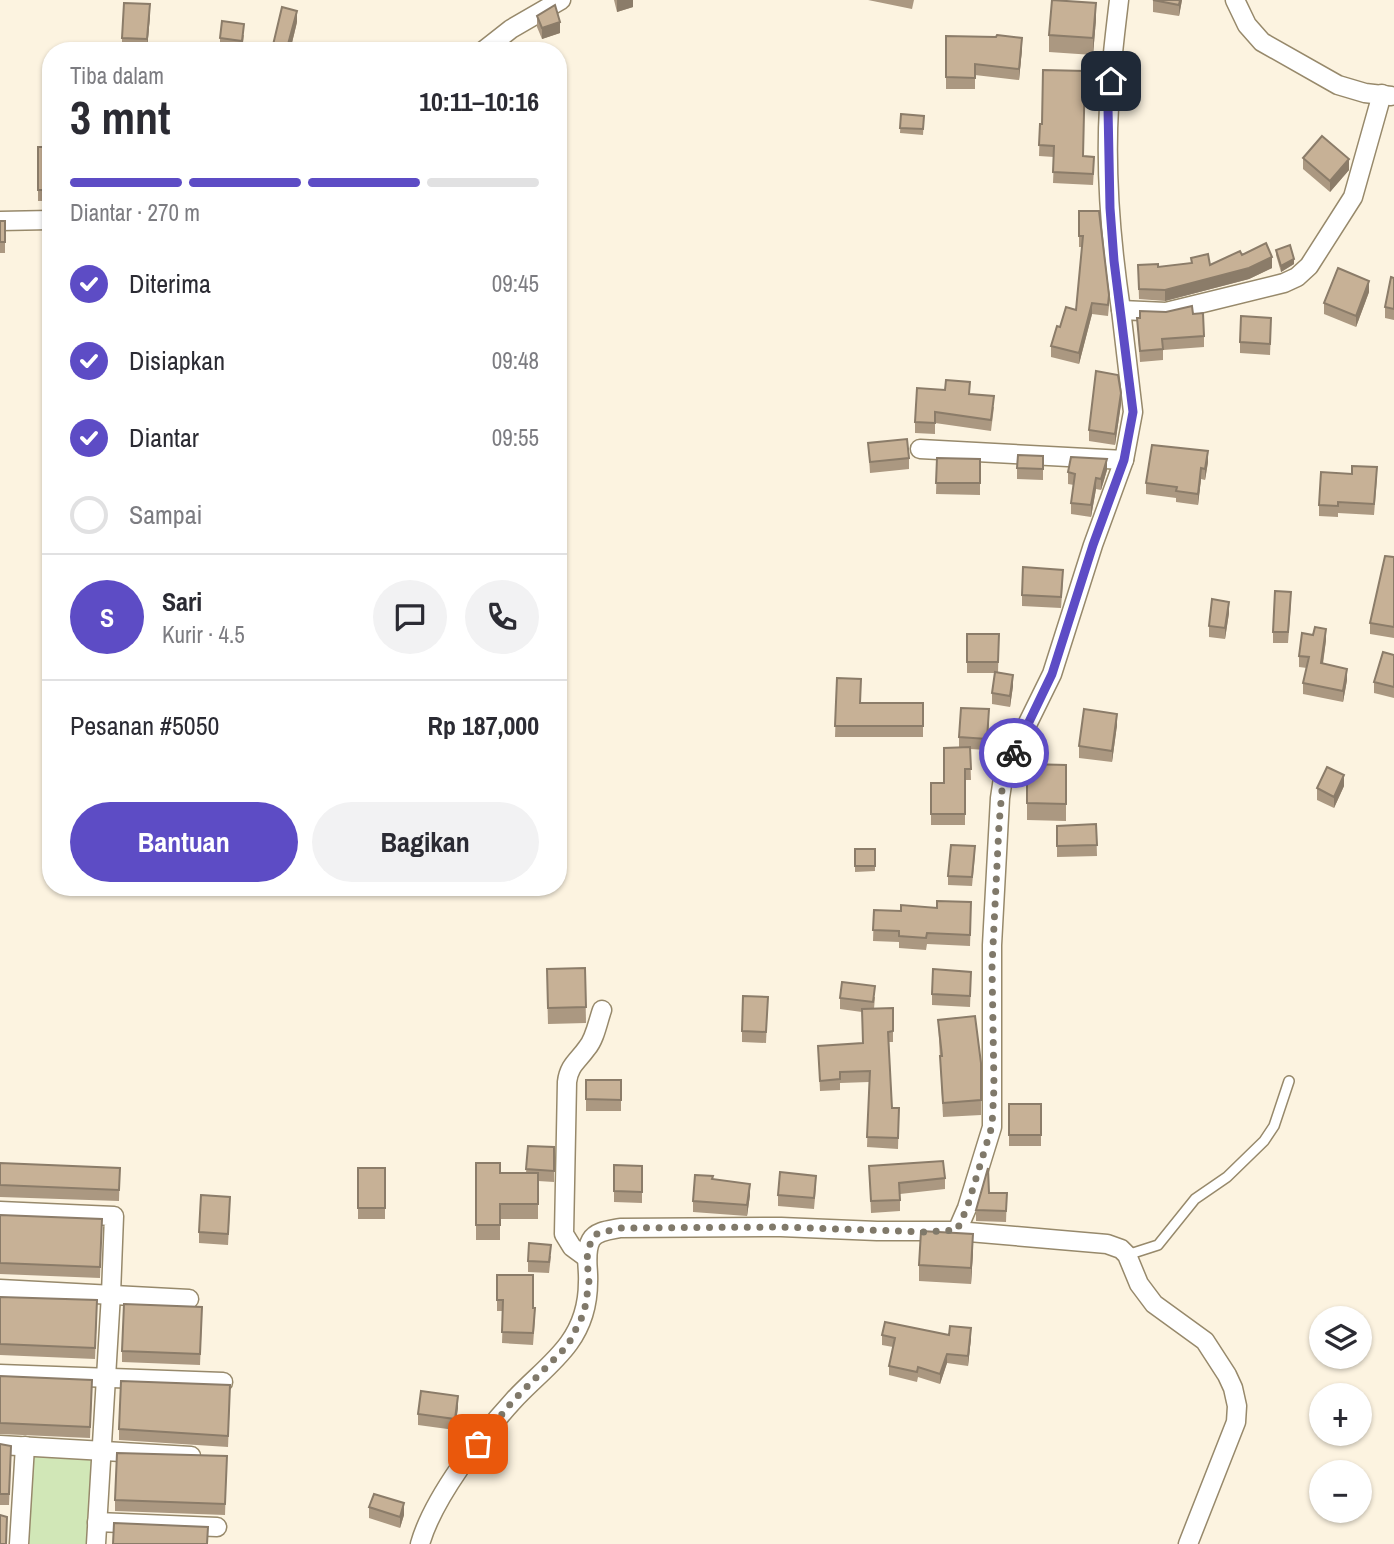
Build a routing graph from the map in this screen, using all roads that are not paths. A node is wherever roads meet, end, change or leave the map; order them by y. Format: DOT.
graph roads {
  1 [pos="561,0"];
  2 [pos="1119,0"];
  3 [pos="1235,0"];
  4 [pos="495,42"];
  5 [pos="1388,95"];
  6 [pos="42,220"];
  7 [pos="0,221"];
  8 [pos="1121,310"];
  9 [pos="920,449"];
  10 [pos="1124,460"];
  11 [pos="602,1010"];
  12 [pos="1289,1081"];
  13 [pos="0,1211"];
  14 [pos="957,1230"];
  15 [pos="1127,1255"];
  16 [pos="587,1258"];
  17 [pos="0,1289"];
  18 [pos="111,1294"];
  19 [pos="189,1299"];
  20 [pos="0,1374"];
  21 [pos="106,1378"];
  22 [pos="223,1382"];
  23 [pos="0,1445"];
  24 [pos="25,1446"];
  25 [pos="100,1451"];
  26 [pos="208,1457"];
  27 [pos="0,1516"];
  28 [pos="21,1517"];
  29 [pos="97,1522"];
  30 [pos="217,1527"];
  31 [pos="19,1544"];
  32 [pos="96,1544"];
  33 [pos="420,1544"];
  34 [pos="1188,1544"];
  1 -- 4 [label="street"];
  2 -- 8 [label="street"];
  3 -- 5 [label="street"];
  5 -- 8 [label="street"];
  6 -- 7 [label="street"];
  8 -- 10 [label="street"];
  9 -- 10 [label="street"];
  10 -- 14 [label="street"];
  11 -- 16 [label="street"];
  12 -- 15 [label="lane"];
  13 -- 18 [label="street"];
  14 -- 15 [label="street"];
  14 -- 16 [label="street"];
  15 -- 34 [label="street"];
  16 -- 33 [label="street"];
  17 -- 18 [label="street"];
  18 -- 19 [label="street"];
  18 -- 21 [label="street"];
  20 -- 21 [label="street"];
  21 -- 22 [label="street"];
  21 -- 25 [label="street"];
  23 -- 24 [label="street"];
  24 -- 25 [label="street"];
  24 -- 28 [label="street"];
  25 -- 26 [label="street"];
  25 -- 29 [label="street"];
  27 -- 28 [label="street"];
  28 -- 31 [label="street"];
  29 -- 30 [label="street"];
  29 -- 32 [label="street"];
}
